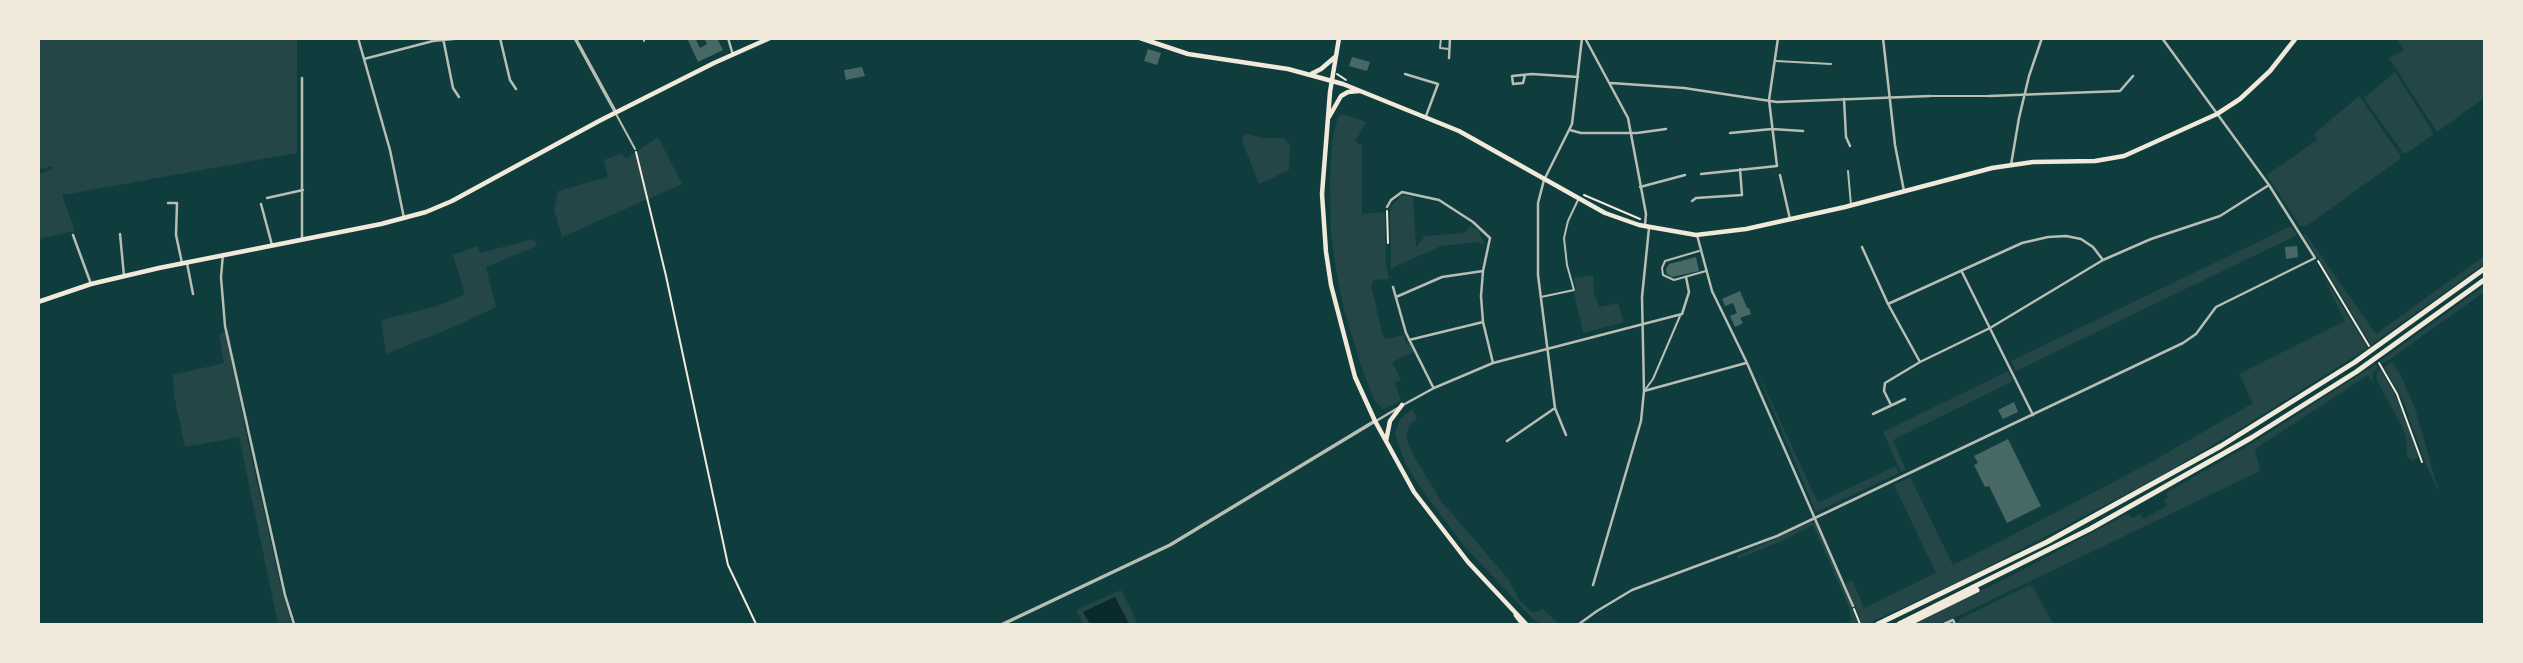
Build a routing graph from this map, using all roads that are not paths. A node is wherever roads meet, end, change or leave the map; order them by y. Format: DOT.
graph roads {
  1 [pos="358,38"];
  2 [pos="463,38"];
  3 [pos="500,38"];
  4 [pos="575,38"];
  5 [pos="727,38"];
  6 [pos="769,38"];
  7 [pos="1140,38"];
  8 [pos="1339,38"];
  9 [pos="1441,38"];
  10 [pos="1450,38"];
  11 [pos="1583,38"];
  12 [pos="1778,38"];
  13 [pos="1883,38"];
  14 [pos="2042,38"];
  15 [pos="2162,38"];
  16 [pos="2296,38"];
  17 [pos="443,40"];
  18 [pos="1449,49"];
  19 [pos="733,55"];
  20 [pos="1335,57"];
  21 [pos="1449,58"];
  22 [pos="364,59"];
  23 [pos="1775,61"];
  24 [pos="1831,64"];
  25 [pos="1311,74"];
  26 [pos="1405,74"];
  27 [pos="1524,75"];
  28 [pos="2133,76"];
  29 [pos="1578,77"];
  30 [pos="302,78"];
  31 [pos="1332,80"];
  32 [pos="1611,83"];
  33 [pos="516,89"];
  34 [pos="1360,91"];
  35 [pos="2025,95"];
  36 [pos="1888,96"];
  37 [pos="1930,96"];
  38 [pos="1989,96"];
  39 [pos="459,97"];
  40 [pos="1844,99"];
  41 [pos="1769,100"];
  42 [pos="616,113"];
  43 [pos="2217,114"];
  44 [pos="1426,116"];
  45 [pos="1327,120"];
  46 [pos="1666,129"];
  47 [pos="1570,130"];
  48 [pos="1772,130"];
  49 [pos="1804,131"];
  50 [pos="1632,132"];
  51 [pos="1730,133"];
  52 [pos="1850,146"];
  53 [pos="635,149"];
  54 [pos="2011,165"];
  55 [pos="1740,169"];
  56 [pos="1848,171"];
  57 [pos="1701,174"];
  58 [pos="1685,175"];
  59 [pos="1780,175"];
  60 [pos="1544,180"];
  61 [pos="2269,185"];
  62 [pos="1640,187"];
  63 [pos="303,190"];
  64 [pos="1904,192"];
  65 [pos="267,198"];
  66 [pos="1578,199"];
  67 [pos="1692,201"];
  68 [pos="168,203"];
  69 [pos="261,204"];
  70 [pos="1851,206"];
  71 [pos="1387,207"];
  72 [pos="404,219"];
  73 [pos="1790,219"];
  74 [pos="1647,227"];
  75 [pos="120,234"];
  76 [pos="73,235"];
  77 [pos="1696,235"];
  78 [pos="302,239"];
  79 [pos="272,245"];
  80 [pos="1862,247"];
  81 [pos="1700,251"];
  82 [pos="223,254"];
  83 [pos="2103,260"];
  84 [pos="184,262"];
  85 [pos="2484,269"];
  86 [pos="1483,271"];
  87 [pos="1706,271"];
  88 [pos="1962,272"];
  89 [pos="124,276"];
  90 [pos="1686,277"];
  91 [pos="2484,280"];
  92 [pos="91,284"];
  93 [pos="1393,286"];
  94 [pos="193,294"];
  95 [pos="1396,297"];
  96 [pos="1541,297"];
  97 [pos="38,302"];
  98 [pos="1888,304"];
  99 [pos="1682,314"];
  100 [pos="1483,323"];
  101 [pos="1643,323"];
  102 [pos="1990,328"];
  103 [pos="1409,340"];
  104 [pos="1548,349"];
  105 [pos="1920,362"];
  106 [pos="1493,363"];
  107 [pos="1746,363"];
  108 [pos="1434,388"];
  109 [pos="1644,391"];
  110 [pos="1905,399"];
  111 [pos="1402,405"];
  112 [pos="1891,405"];
  113 [pos="1555,408"];
  114 [pos="1873,414"];
  115 [pos="2033,415"];
  116 [pos="1375,421"];
  117 [pos="1566,435"];
  118 [pos="1507,441"];
  119 [pos="1385,442"];
  120 [pos="1816,518"];
  121 [pos="1987,582"];
  122 [pos="1593,585"];
  123 [pos="1853,606"];
  124 [pos="1516,615"];
  125 [pos="1954,622"];
  126 [pos="294,625"];
  127 [pos="1003,625"];
  128 [pos="1525,625"];
  129 [pos="1579,625"];
  130 [pos="1878,625"];
  131 [pos="1899,625"];
  132 [pos="1908,625"];
  133 [pos="1944,625"];
  1 -- 22 [label="street"];
  2 -- 17 [label="street"];
  3 -- 33 [label="street"];
  4 -- 42 [label="street"];
  5 -- 19 [label="street"];
  6 -- 19 [label="main road"];
  7 -- 25 [label="main road"];
  8 -- 20 [label="main road"];
  9 -- 18 [label="lane"];
  10 -- 18 [label="street"];
  11 -- 29 [label="street"];
  11 -- 32 [label="street"];
  12 -- 23 [label="street"];
  13 -- 36 [label="street"];
  14 -- 35 [label="street"];
  15 -- 43 [label="street"];
  16 -- 43 [label="main road"];
  17 -- 22 [label="street"];
  17 -- 39 [label="street"];
  18 -- 21 [label="street"];
  19 -- 42 [label="main road"];
  20 -- 25 [label="main road"];
  20 -- 31 [label="main road"];
  22 -- 72 [label="street"];
  23 -- 24 [label="lane"];
  23 -- 41 [label="street"];
  25 -- 31 [label="main road"];
  26 -- 44 [label="street"];
  27 -- 29 [label="street"];
  28 -- 35 [label="street"];
  29 -- 47 [label="street"];
  30 -- 63 [label="street"];
  31 -- 34 [label="main road"];
  31 -- 45 [label="main road"];
  32 -- 41 [label="street"];
  32 -- 50 [label="street"];
  34 -- 44 [label="main road"];
  34 -- 45 [label="main road"];
  35 -- 38 [label="street"];
  35 -- 54 [label="street"];
  36 -- 37 [label="street"];
  36 -- 40 [label="street"];
  36 -- 64 [label="street"];
  37 -- 38 [label="lane"];
  40 -- 41 [label="street"];
  40 -- 52 [label="street"];
  41 -- 48 [label="street"];
  42 -- 53 [label="lane"];
  42 -- 72 [label="main road"];
  43 -- 54 [label="main road"];
  43 -- 61 [label="street"];
  44 -- 60 [label="main road"];
  45 -- 116 [label="main road"];
  46 -- 50 [label="street"];
  47 -- 50 [label="street"];
  47 -- 60 [label="street"];
  48 -- 49 [label="street"];
  48 -- 51 [label="street"];
  48 -- 55 [label="street"];
  50 -- 62 [label="street"];
  54 -- 64 [label="main road"];
  55 -- 57 [label="street"];
  55 -- 67 [label="street"];
  56 -- 70 [label="lane"];
  58 -- 62 [label="street"];
  59 -- 73 [label="street"];
  60 -- 66 [label="main road"];
  60 -- 96 [label="street"];
  61 -- 83 [label="street"];
  61 -- 115 [label="street"];
  62 -- 74 [label="street"];
  63 -- 65 [label="street"];
  63 -- 78 [label="street"];
  64 -- 70 [label="main road"];
  66 -- 74 [label="main road"];
  66 -- 96 [label="lane"];
  68 -- 84 [label="street"];
  69 -- 79 [label="street"];
  70 -- 73 [label="main road"];
  71 -- 86 [label="street"];
  72 -- 78 [label="main road"];
  73 -- 77 [label="main road"];
  74 -- 77 [label="main road"];
  74 -- 101 [label="street"];
  75 -- 89 [label="street"];
  76 -- 92 [label="street"];
  77 -- 81 [label="street"];
  78 -- 79 [label="main road"];
  79 -- 82 [label="main road"];
  80 -- 98 [label="street"];
  81 -- 87 [label="street"];
  81 -- 90 [label="lane"];
  82 -- 84 [label="main road"];
  82 -- 126 [label="street"];
  83 -- 88 [label="street"];
  83 -- 102 [label="street"];
  84 -- 89 [label="main road"];
  84 -- 94 [label="street"];
  85 -- 130 [label="highway"];
  86 -- 95 [label="street"];
  86 -- 100 [label="street"];
  87 -- 90 [label="lane"];
  87 -- 107 [label="street"];
  88 -- 98 [label="street"];
  88 -- 102 [label="street"];
  89 -- 92 [label="main road"];
  90 -- 99 [label="street"];
  91 -- 121 [label="highway"];
  92 -- 97 [label="main road"];
  93 -- 95 [label="street"];
  95 -- 103 [label="street"];
  96 -- 104 [label="street"];
  98 -- 105 [label="street"];
  99 -- 101 [label="street"];
  99 -- 109 [label="lane"];
  100 -- 103 [label="street"];
  100 -- 106 [label="street"];
  101 -- 104 [label="street"];
  101 -- 109 [label="street"];
  102 -- 105 [label="street"];
  102 -- 115 [label="street"];
  103 -- 108 [label="street"];
  104 -- 106 [label="street"];
  104 -- 113 [label="street"];
  105 -- 112 [label="street"];
  106 -- 108 [label="street"];
  107 -- 109 [label="street"];
  107 -- 120 [label="street"];
  108 -- 111 [label="street"];
  109 -- 122 [label="street"];
  110 -- 112 [label="street"];
  111 -- 116 [label="street"];
  111 -- 119 [label="main road"];
  112 -- 114 [label="street"];
  113 -- 117 [label="street"];
  113 -- 118 [label="street"];
  115 -- 120 [label="street"];
  116 -- 119 [label="main road"];
  116 -- 127 [label="street"];
  119 -- 124 [label="main road"];
  120 -- 123 [label="street"];
  120 -- 129 [label="street"];
  121 -- 131 [label="highway"];
  121 -- 132 [label="highway"];
  124 -- 128 [label="highway"];
  125 -- 133 [label="street"];
}
